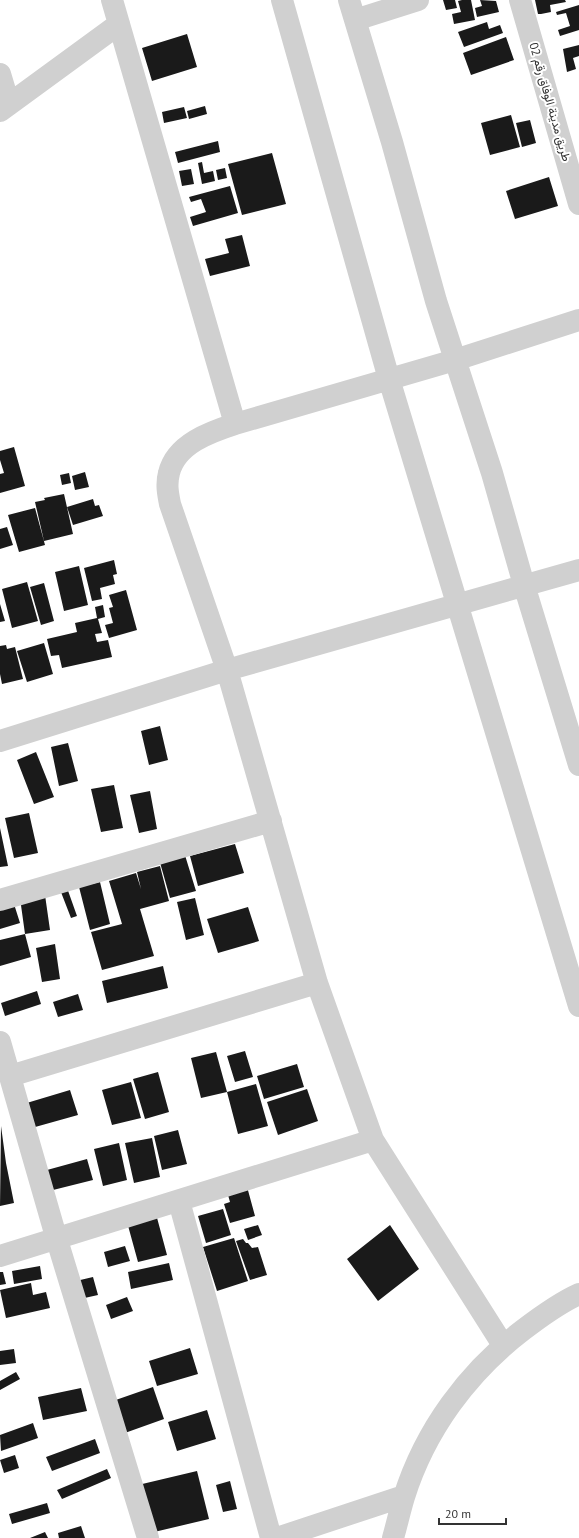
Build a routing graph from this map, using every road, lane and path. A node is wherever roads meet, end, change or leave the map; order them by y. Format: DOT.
graph roads {
  1 [pos="112,0"];
  2 [pos="282,0"];
  3 [pos="418,0"];
  4 [pos="520,0"];
  5 [pos="352,10"];
  6 [pos="119,24"];
  7 [pos="0,74"];
  8 [pos="5,107"];
  9 [pos="579,204"];
  10 [pos="579,320"];
  11 [pos="455,360"];
  12 [pos="389,379"];
  13 [pos="235,424"];
  14 [pos="579,570"];
  15 [pos="524,585"];
  16 [pos="456,606"];
  17 [pos="227,670"];
  18 [pos="0,741"];
  19 [pos="579,765"];
  20 [pos="271,821"];
  21 [pos="0,900"];
  22 [pos="317,983"];
  23 [pos="579,1006"];
  24 [pos="0,1042"];
  25 [pos="10,1076"];
  26 [pos="373,1140"];
  27 [pos="179,1201"];
  28 [pos="57,1240"];
  29 [pos="0,1256"];
  30 [pos="579,1294"];
  31 [pos="504,1345"];
  32 [pos="404,1496"];
  33 [pos="148,1538"];
  34 [pos="271,1538"];
  35 [pos="277,1538"];
  36 [pos="394,1538"];
  1 -- 6 [label="street"];
  2 -- 12 [label="street"];
  3 -- 5 [label="street"];
  4 -- 9 [label="street, طريق مدينة الوفاق رقم 02"];
  5 -- 11 [label="street"];
  6 -- 8 [label="street"];
  6 -- 13 [label="street"];
  7 -- 8 [label="street"];
  10 -- 11 [label="street"];
  11 -- 12 [label="street"];
  11 -- 15 [label="street"];
  12 -- 13 [label="street"];
  12 -- 16 [label="street"];
  13 -- 17 [label="street"];
  14 -- 15 [label="street"];
  15 -- 16 [label="street"];
  15 -- 19 [label="street"];
  16 -- 17 [label="street"];
  16 -- 23 [label="street"];
  17 -- 18 [label="street"];
  17 -- 20 [label="street"];
  20 -- 21 [label="street"];
  20 -- 22 [label="street"];
  22 -- 25 [label="street"];
  22 -- 26 [label="street"];
  24 -- 25 [label="street"];
  25 -- 28 [label="street"];
  26 -- 27 [label="street"];
  26 -- 31 [label="street"];
  27 -- 28 [label="street"];
  27 -- 34 [label="street"];
  28 -- 29 [label="street"];
  28 -- 33 [label="street"];
  30 -- 31 [label="street"];
  31 -- 32 [label="street"];
  32 -- 35 [label="street"];
  32 -- 36 [label="street"];
}
